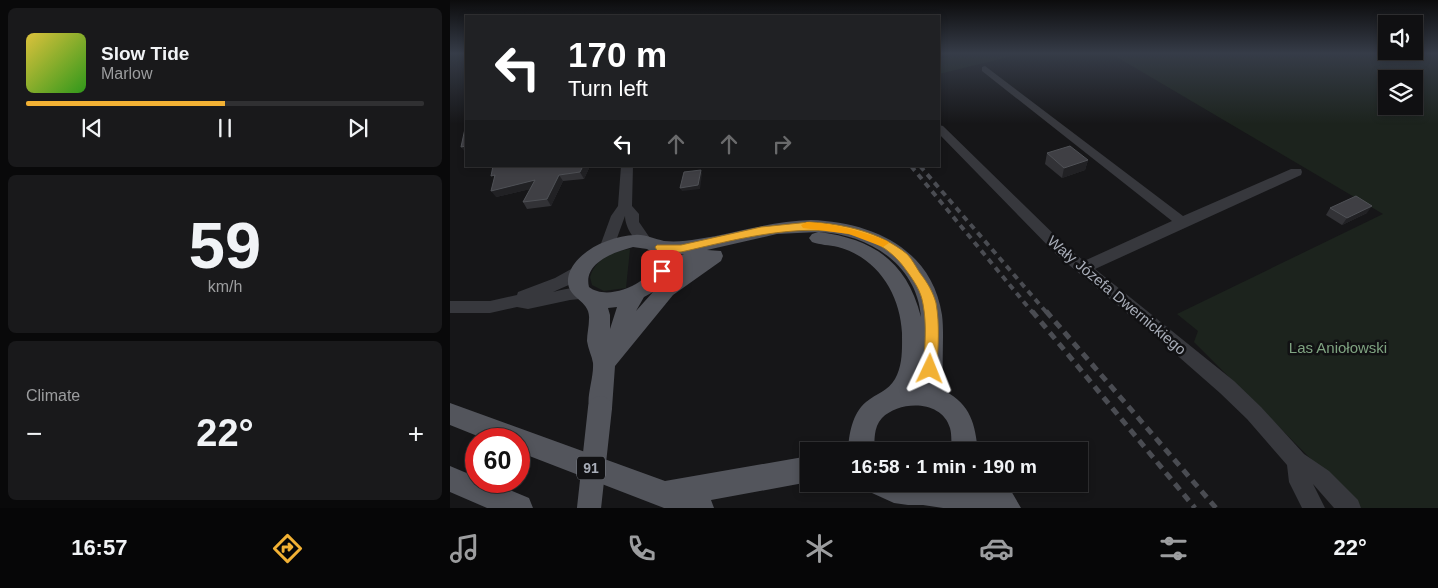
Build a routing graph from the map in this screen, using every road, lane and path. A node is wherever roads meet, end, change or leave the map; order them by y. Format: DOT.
graph roads {
  1 [pos="995,77"];
  2 [pos="940,129"];
  3 [pos="628,167"];
  4 [pos="1296,172"];
  5 [pos="625,207"];
  6 [pos="1182,222"];
  7 [pos="653,244"];
  8 [pos="606,249"];
  9 [pos="714,256"];
  10 [pos="1083,268"];
  11 [pos="582,269"];
  12 [pos="662,271"];
  13 [pos="636,293"];
  14 [pos="588,297"];
  15 [pos="517,301"];
  16 [pos="450,307"];
  17 [pos="618,344"];
  18 [pos="604,363"];
  19 [pos="896,396"];
  20 [pos="934,396"];
  21 [pos="450,414"];
  22 [pos="488,428"];
  23 [pos="858,442"];
  24 [pos="966,442"];
  25 [pos="530,444"];
  26 [pos="1297,461"];
  27 [pos="800,471"];
  28 [pos="450,479"];
  29 [pos="946,492"];
  30 [pos="996,492"];
  31 [pos="664,496"];
  32 [pos="519,508"];
  33 [pos="589,508"];
  34 [pos="700,508"];
  35 [pos="1000,508"];
  36 [pos="1007,508"];
  37 [pos="1314,508"];
  38 [pos="1350,508"];
  1 -- 6 [label="street"];
  2 -- 10 [label="street, Wały Józefa Dwernickiego"];
  3 -- 5 [label="street"];
  4 -- 6 [label="street"];
  5 -- 7 [label="street"];
  5 -- 8 [label="street"];
  6 -- 10 [label="street"];
  7 -- 8 [label="main road"];
  7 -- 12 [label="main road"];
  7 -- 20 [label="main road"];
  8 -- 11 [label="main road"];
  9 -- 12 [label="main road"];
  9 -- 17 [label="main road"];
  9 -- 19 [label="main road"];
  10 -- 26 [label="street, Wały Józefa Dwernickiego"];
  11 -- 14 [label="main road, 91"];
  11 -- 15 [label="street"];
  12 -- 13 [label="main road"];
  13 -- 14 [label="main road"];
  13 -- 17 [label="main road"];
  14 -- 15 [label="street"];
  14 -- 18 [label="main road, 91"];
  15 -- 16 [label="street"];
  17 -- 18 [label="main road"];
  18 -- 33 [label="main road, 91, bridge"];
  19 -- 20 [label="main road"];
  19 -- 23 [label="main road"];
  20 -- 24 [label="main road"];
  21 -- 22 [label="main road, 91"];
  25 -- 31 [label="main road, 91"];
  26 -- 37 [label="street"];
  26 -- 38 [label="street, Wały Józefa Dwernickiego"];
  27 -- 31 [label="main road"];
  28 -- 32 [label="main road"];
  29 -- 35 [label="main road"];
  30 -- 36 [label="main road"];
  31 -- 34 [label="main road"];
}
